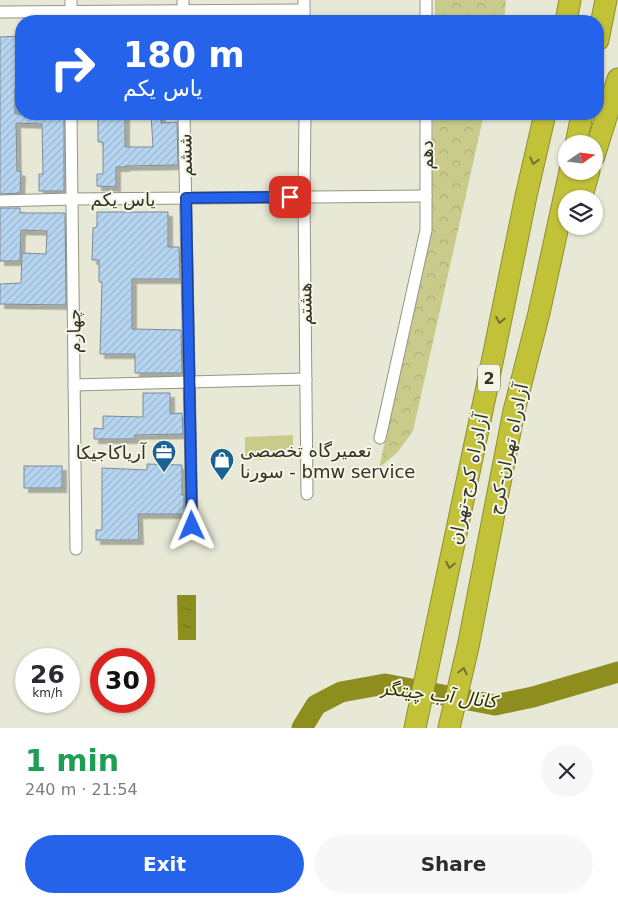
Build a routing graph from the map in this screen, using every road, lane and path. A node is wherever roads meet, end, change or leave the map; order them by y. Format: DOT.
graph roads {
  1 [pos="426,0"];
  2 [pos="558,0"];
  3 [pos="570,0"];
  4 [pos="606,0"];
  5 [pos="304,10"];
  6 [pos="71,11"];
  7 [pos="183,11"];
  8 [pos="0,12"];
  9 [pos="426,15"];
  10 [pos="558,15"];
  11 [pos="567,15"];
  12 [pos="603,15"];
  13 [pos="618,79"];
  14 [pos="72,120"];
  15 [pos="184,120"];
  16 [pos="305,120"];
  17 [pos="426,120"];
  18 [pos="545,120"];
  19 [pos="581,120"];
  20 [pos="578,135"];
  21 [pos="601,135"];
  22 [pos="568,180"];
  23 [pos="426,196"];
  24 [pos="304,197"];
  25 [pos="186,198"];
  26 [pos="72,199"];
  27 [pos="0,201"];
  28 [pos="569,235"];
  29 [pos="539,313"];
  30 [pos="306,379"];
  31 [pos="189,382"];
  32 [pos="74,385"];
  33 [pos="380,438"];
  34 [pos="307,494"];
  35 [pos="192,526"];
  36 [pos="76,549"];
  37 [pos="415,728"];
  38 [pos="449,728"];
  1 -- 9 [label="street"];
  2 -- 10 [label="highway"];
  3 -- 11 [label="highway"];
  4 -- 12 [label="highway"];
  5 -- 7 [label="street"];
  6 -- 7 [label="street"];
  6 -- 8 [label="street"];
  13 -- 21 [label="highway"];
  14 -- 26 [label="street, چهارم"];
  15 -- 25 [label="street, ششم"];
  16 -- 24 [label="street, هشتم"];
  17 -- 23 [label="street, دهم"];
  18 -- 37 [label="highway, آزادراه کرج-تهران / 2, one-way"];
  19 -- 20 [label="highway"];
  22 -- 29 [label="highway, آزادراه تهران-کرج / 2"];
  23 -- 24 [label="street, یاس یکم"];
  23 -- 33 [label="street, دهم"];
  24 -- 25 [label="street, یاس یکم"];
  24 -- 30 [label="street, هشتم"];
  25 -- 26 [label="street, یاس یکم"];
  25 -- 31 [label="street, ششم"];
  26 -- 27 [label="street, یاس یکم"];
  26 -- 32 [label="street, چهارم"];
  28 -- 29 [label="highway"];
  38 -- 29 [label="highway, آزادراه تهران-کرج / 2, one-way"];
  30 -- 31 [label="street"];
  30 -- 34 [label="street, هشتم"];
  31 -- 32 [label="street"];
  31 -- 35 [label="street, ششم"];
  32 -- 36 [label="street, چهارم"];
}
